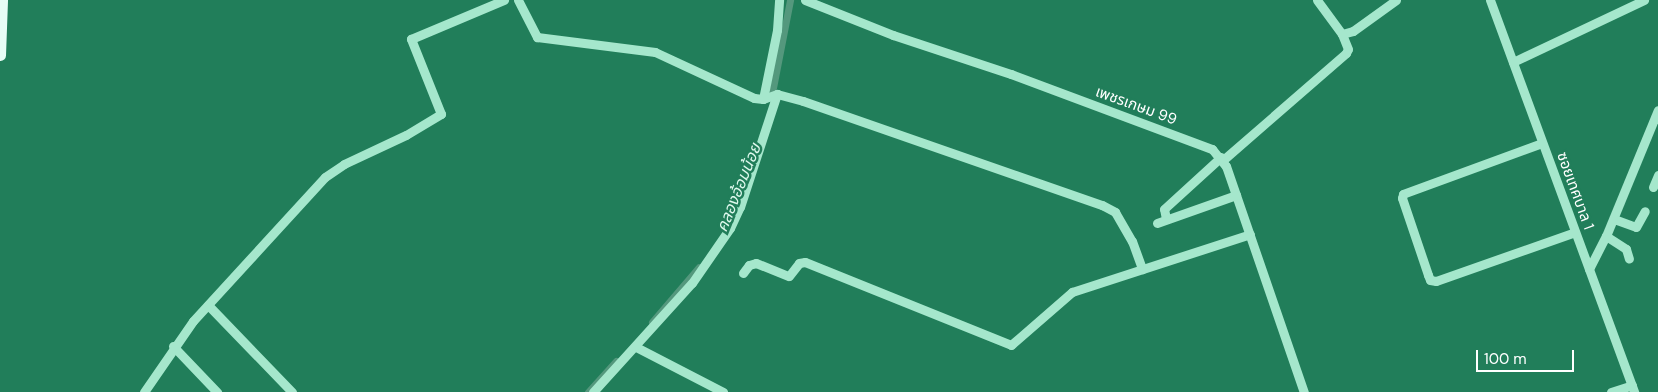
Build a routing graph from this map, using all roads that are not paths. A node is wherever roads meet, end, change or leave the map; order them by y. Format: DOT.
graph roads {
  1 [pos="2,0"];
  2 [pos="504,0"];
  3 [pos="518,0"];
  4 [pos="779,0"];
  5 [pos="805,0"];
  6 [pos="1317,0"];
  7 [pos="1396,0"];
  8 [pos="1490,0"];
  9 [pos="1644,0"];
  10 [pos="1342,34"];
  11 [pos="0,56"];
  12 [pos="1513,62"];
  13 [pos="776,94"];
  14 [pos="764,99"];
  15 [pos="1658,110"];
  16 [pos="1542,143"];
  17 [pos="1222,159"];
  18 [pos="1658,175"];
  19 [pos="1653,187"];
  20 [pos="1236,195"];
  21 [pos="1644,210"];
  22 [pos="1166,219"];
  23 [pos="1614,219"];
  24 [pos="1157,223"];
  25 [pos="1575,232"];
  26 [pos="1250,234"];
  27 [pos="1606,236"];
  28 [pos="1629,259"];
  29 [pos="1142,269"];
  30 [pos="1589,269"];
  31 [pos="743,273"];
  32 [pos="208,305"];
  33 [pos="173,346"];
  34 [pos="636,347"];
  35 [pos="1633,388"];
  36 [pos="144,392"];
  37 [pos="217,392"];
  38 [pos="292,392"];
  39 [pos="593,392"];
  40 [pos="724,392"];
  41 [pos="1304,392"];
  42 [pos="1611,392"];
  1 -- 11 [label="main road"];
  2 -- 32 [label="street"];
  3 -- 14 [label="street"];
  4 -- 14 [label="street"];
  5 -- 17 [label="street, เพชรเกษม 99"];
  6 -- 10 [label="street"];
  7 -- 10 [label="street"];
  8 -- 12 [label="street, ซอยเทศบาล 1"];
  9 -- 12 [label="street"];
  10 -- 17 [label="street"];
  12 -- 16 [label="street, ซอยเทศบาล 1"];
  13 -- 14 [label="street"];
  13 -- 29 [label="street"];
  13 -- 34 [label="street"];
  15 -- 23 [label="street"];
  16 -- 25 [label="street, ซอยเทศบาล 1"];
  16 -- 25 [label="street"];
  17 -- 20 [label="street"];
  17 -- 22 [label="street"];
  18 -- 19 [label="street"];
  20 -- 22 [label="street"];
  20 -- 26 [label="street"];
  21 -- 23 [label="street"];
  22 -- 24 [label="street"];
  23 -- 27 [label="street"];
  25 -- 30 [label="street, ซอยเทศบาล 1"];
  26 -- 29 [label="street"];
  26 -- 41 [label="street"];
  27 -- 28 [label="street"];
  27 -- 30 [label="street"];
  29 -- 31 [label="street"];
  30 -- 35 [label="street, ซอยเทศบาล 1"];
  32 -- 33 [label="street"];
  32 -- 38 [label="street"];
  33 -- 36 [label="street"];
  33 -- 37 [label="street"];
  34 -- 39 [label="street"];
  34 -- 40 [label="street"];
  35 -- 42 [label="street"];
}
